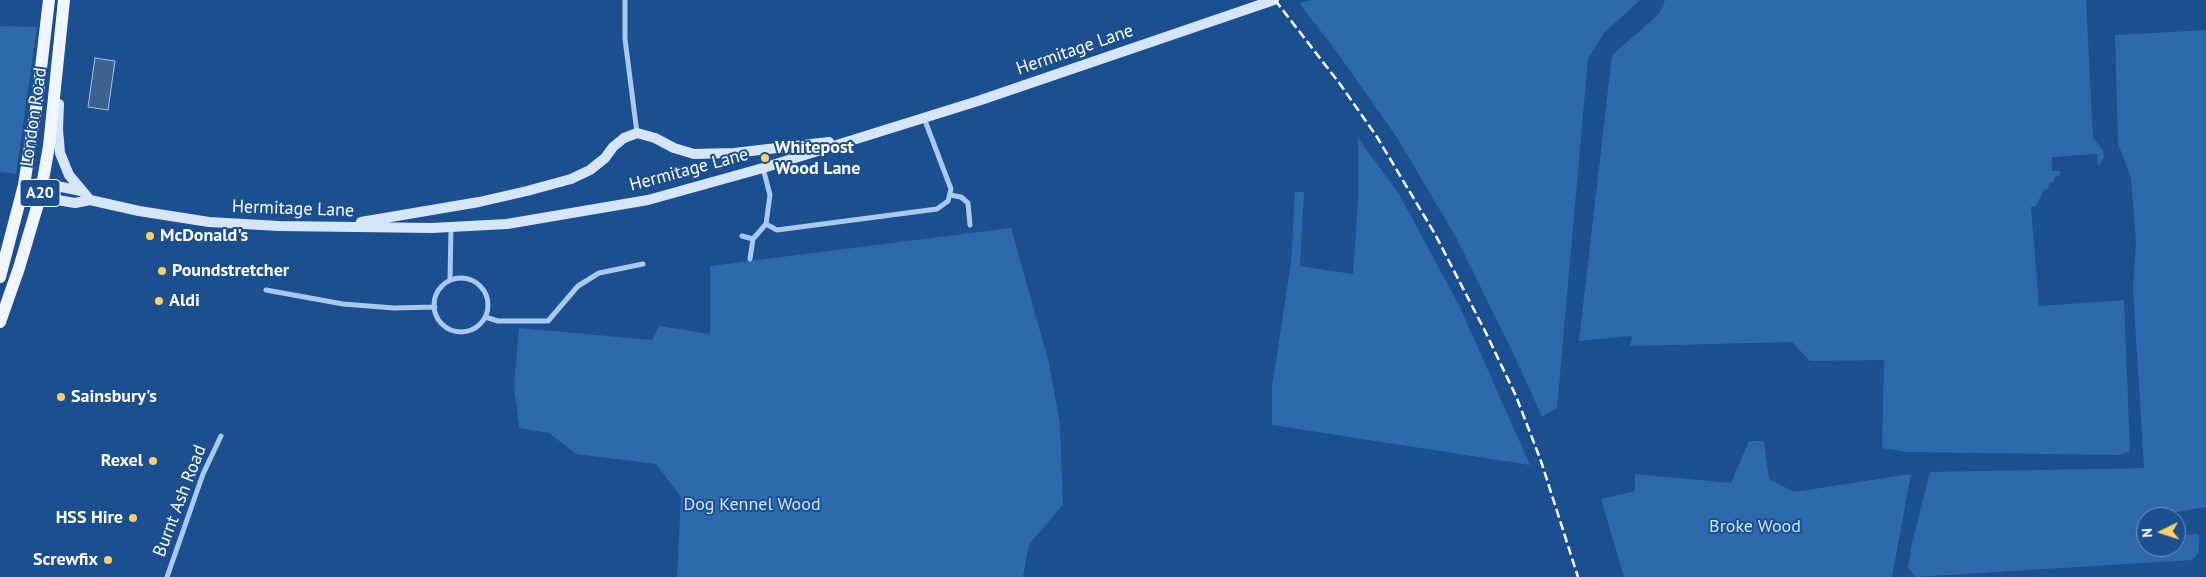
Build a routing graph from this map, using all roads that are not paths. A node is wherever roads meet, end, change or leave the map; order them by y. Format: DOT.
graph roads {
  1 [pos="50,0"];
  2 [pos="64,0"];
  3 [pos="625,0"];
  4 [pos="1274,0"];
  5 [pos="59,60"];
  6 [pos="923,118"];
  7 [pos="637,133"];
  8 [pos="853,140"];
  9 [pos="763,168"];
  10 [pos="42,183"];
  11 [pos="24,185"];
  12 [pos="81,191"];
  13 [pos="950,195"];
  14 [pos="40,197"];
  15 [pos="90,200"];
  16 [pos="766,224"];
  17 [pos="970,225"];
  18 [pos="338,227"];
  19 [pos="451,227"];
  20 [pos="742,236"];
  21 [pos="753,239"];
  22 [pos="24,252"];
  23 [pos="3,254"];
  24 [pos="750,259"];
  25 [pos="643,264"];
  26 [pos="0,277"];
  27 [pos="450,280"];
  28 [pos="266,290"];
  29 [pos="435,307"];
  30 [pos="485,317"];
  31 [pos="0,322"];
  32 [pos="221,436"];
  33 [pos="166,577"];
  1 -- 11 [label="main road, London Road / A20"];
  2 -- 5 [label="main road, London Road / A20"];
  3 -- 7 [label="street"];
  4 -- 6 [label="main road, Hermitage Lane"];
  5 -- 10 [label="main road, London Road / A20"];
  5 -- 12 [label="main road"];
  6 -- 8 [label="main road, Hermitage Lane"];
  6 -- 13 [label="street"];
  7 -- 8 [label="main road"];
  7 -- 18 [label="main road"];
  8 -- 9 [label="main road, Hermitage Lane"];
  9 -- 16 [label="street"];
  9 -- 19 [label="main road, Hermitage Lane"];
  10 -- 11 [label="main road"];
  10 -- 12 [label="main road"];
  10 -- 14 [label="main road, London Road / A20"];
  11 -- 14 [label="main road, Hermitage Lane"];
  11 -- 23 [label="main road, London Road / A20"];
  12 -- 15 [label="main road"];
  13 -- 16 [label="street"];
  13 -- 17 [label="street"];
  14 -- 15 [label="main road, Hermitage Lane"];
  14 -- 22 [label="main road, London Road / A20"];
  15 -- 18 [label="main road, Hermitage Lane"];
  16 -- 21 [label="street"];
  18 -- 19 [label="main road, Hermitage Lane"];
  19 -- 27 [label="street"];
  20 -- 21 [label="street"];
  21 -- 24 [label="street"];
  22 -- 23 [label="street"];
  22 -- 31 [label="main road, London Road / A20"];
  23 -- 26 [label="main road, London Road / A20"];
  25 -- 30 [label="street"];
  27 -- 29 [label="street"];
  27 -- 30 [label="street"];
  28 -- 29 [label="street"];
  29 -- 30 [label="street"];
  32 -- 33 [label="street, Burnt Ash Road"];
}
